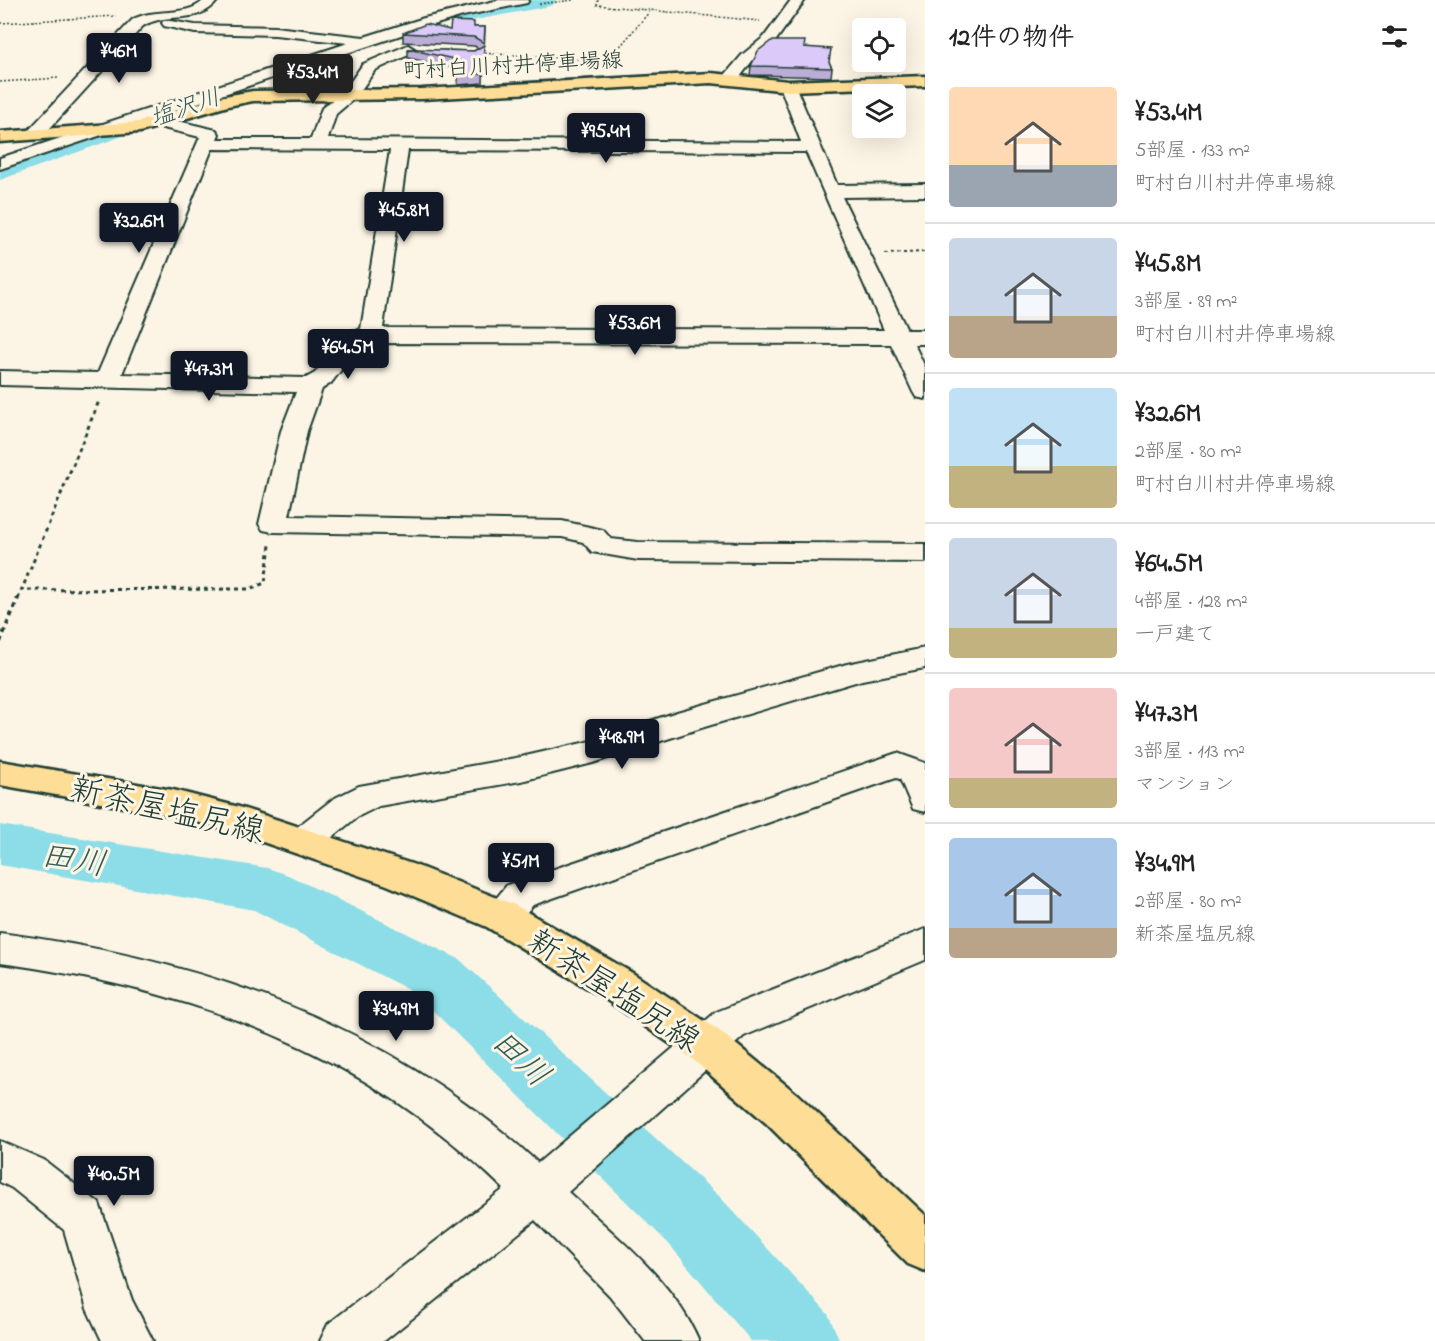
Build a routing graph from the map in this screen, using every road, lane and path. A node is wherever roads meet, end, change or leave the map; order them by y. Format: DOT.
graph roads {
  1 [pos="211,0"];
  2 [pos="522,0"];
  3 [pos="598,0"];
  4 [pos="798,0"];
  5 [pos="651,10"];
  6 [pos="145,18"];
  7 [pos="782,23"];
  8 [pos="0,24"];
  9 [pos="372,43"];
  10 [pos="408,50"];
  11 [pos="474,53"];
  12 [pos="89,76"];
  13 [pos="731,78"];
  14 [pos="925,81"];
  15 [pos="0,82"];
  16 [pos="788,86"];
  17 [pos="350,94"];
  18 [pos="148,97"];
  19 [pos="195,98"];
  20 [pos="76,116"];
  21 [pos="160,122"];
  22 [pos="41,129"];
  23 [pos="94,130"];
  24 [pos="0,137"];
  25 [pos="205,144"];
  26 [pos="318,144"];
  27 [pos="400,145"];
  28 [pos="812,147"];
  29 [pos="0,164"];
  30 [pos="925,190"];
  31 [pos="830,191"];
  32 [pos="925,252"];
  33 [pos="861,255"];
  34 [pos="371,335"];
  35 [pos="900,337"];
  36 [pos="925,337"];
  37 [pos="0,378"];
  38 [pos="108,378"];
  39 [pos="311,385"];
  40 [pos="925,392"];
  41 [pos="273,524"];
  42 [pos="925,553"];
  43 [pos="20,590"];
  44 [pos="0,642"];
  45 [pos="925,658"];
  46 [pos="0,773"];
  47 [pos="925,800"];
  48 [pos="305,840"];
  49 [pos="501,916"];
  50 [pos="925,944"];
  51 [pos="0,948"];
  52 [pos="697,1054"];
  53 [pos="0,1161"];
  54 [pos="540,1187"];
  55 [pos="925,1248"];
  56 [pos="128,1341"];
  57 [pos="345,1341"];
  58 [pos="674,1341"];
  1 -- 6 [label="street"];
  2 -- 9 [label="street"];
  3 -- 5 [label="path"];
  4 -- 7 [label="street"];
  5 -- 7 [label="path"];
  5 -- 11 [label="path"];
  6 -- 8 [label="path"];
  6 -- 9 [label="street"];
  6 -- 12 [label="street"];
  7 -- 13 [label="street"];
  9 -- 10 [label="street"];
  9 -- 19 [label="street"];
  10 -- 11 [label="street"];
  10 -- 17 [label="street"];
  12 -- 15 [label="path"];
  12 -- 22 [label="street"];
  13 -- 16 [label="main road, 町村白川村井停車場線"];
  13 -- 17 [label="main road, 町村白川村井停車場線"];
  14 -- 16 [label="main road, 町村白川村井停車場線"];
  16 -- 28 [label="street"];
  17 -- 21 [label="main road, 町村白川村井停車場線"];
  17 -- 26 [label="street"];
  18 -- 19 [label="street"];
  19 -- 23 [label="street"];
  20 -- 22 [label="street"];
  21 -- 23 [label="main road, 町村白川村井停車場線"];
  21 -- 25 [label="street"];
  22 -- 23 [label="main road, 町村白川村井停車場線"];
  22 -- 24 [label="main road, 町村白川村井停車場線"];
  23 -- 29 [label="street"];
  25 -- 26 [label="street"];
  25 -- 38 [label="street"];
  26 -- 27 [label="street"];
  27 -- 28 [label="street"];
  27 -- 34 [label="street"];
  28 -- 31 [label="street"];
  30 -- 31 [label="street"];
  31 -- 33 [label="street"];
  32 -- 33 [label="path"];
  33 -- 35 [label="street"];
  34 -- 35 [label="street"];
  34 -- 39 [label="street"];
  35 -- 36 [label="street"];
  35 -- 40 [label="street"];
  37 -- 38 [label="street"];
  38 -- 39 [label="street"];
  38 -- 43 [label="path"];
  39 -- 41 [label="street"];
  41 -- 42 [label="street"];
  41 -- 43 [label="path"];
  43 -- 44 [label="path"];
  45 -- 48 [label="street"];
  46 -- 48 [label="main road, 新茶屋塩尻線"];
  47 -- 49 [label="street"];
  48 -- 49 [label="main road, 新茶屋塩尻線"];
  49 -- 52 [label="main road, 新茶屋塩尻線"];
  50 -- 52 [label="street"];
  51 -- 54 [label="street"];
  52 -- 54 [label="street"];
  52 -- 55 [label="main road, 新茶屋塩尻線"];
  53 -- 56 [label="street"];
  54 -- 57 [label="street"];
  54 -- 58 [label="street"];
}
